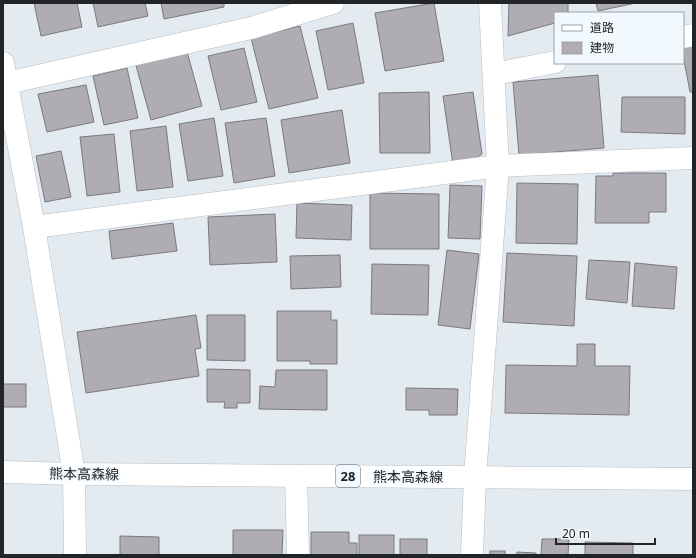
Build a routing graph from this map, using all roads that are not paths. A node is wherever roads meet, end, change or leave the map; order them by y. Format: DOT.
graph roads {
  1 [pos="333,3"];
  2 [pos="490,3"];
  3 [pos="554,62"];
  4 [pos="5,73"];
  5 [pos="494,74"];
  6 [pos="7,106"];
  7 [pos="693,158"];
  8 [pos="498,166"];
  9 [pos="34,227"];
  10 [pos="3,472"];
  11 [pos="74,474"];
  12 [pos="296,476"];
  13 [pos="475,477"];
  14 [pos="693,479"];
  15 [pos="75,555"];
  16 [pos="298,555"];
  17 [pos="472,555"];
  1 -- 4 [label="street"];
  2 -- 5 [label="street"];
  3 -- 5 [label="street"];
  4 -- 6 [label="street"];
  5 -- 8 [label="street"];
  6 -- 9 [label="street"];
  7 -- 8 [label="street"];
  8 -- 9 [label="street"];
  8 -- 13 [label="street"];
  9 -- 11 [label="street"];
  10 -- 11 [label="street, 熊本高森線 / 28"];
  11 -- 12 [label="street, 熊本高森線 / 28"];
  11 -- 15 [label="street"];
  12 -- 13 [label="street, 熊本高森線 / 28"];
  12 -- 16 [label="street"];
  13 -- 14 [label="street, 熊本高森線 / 28"];
  13 -- 17 [label="street"];
}
